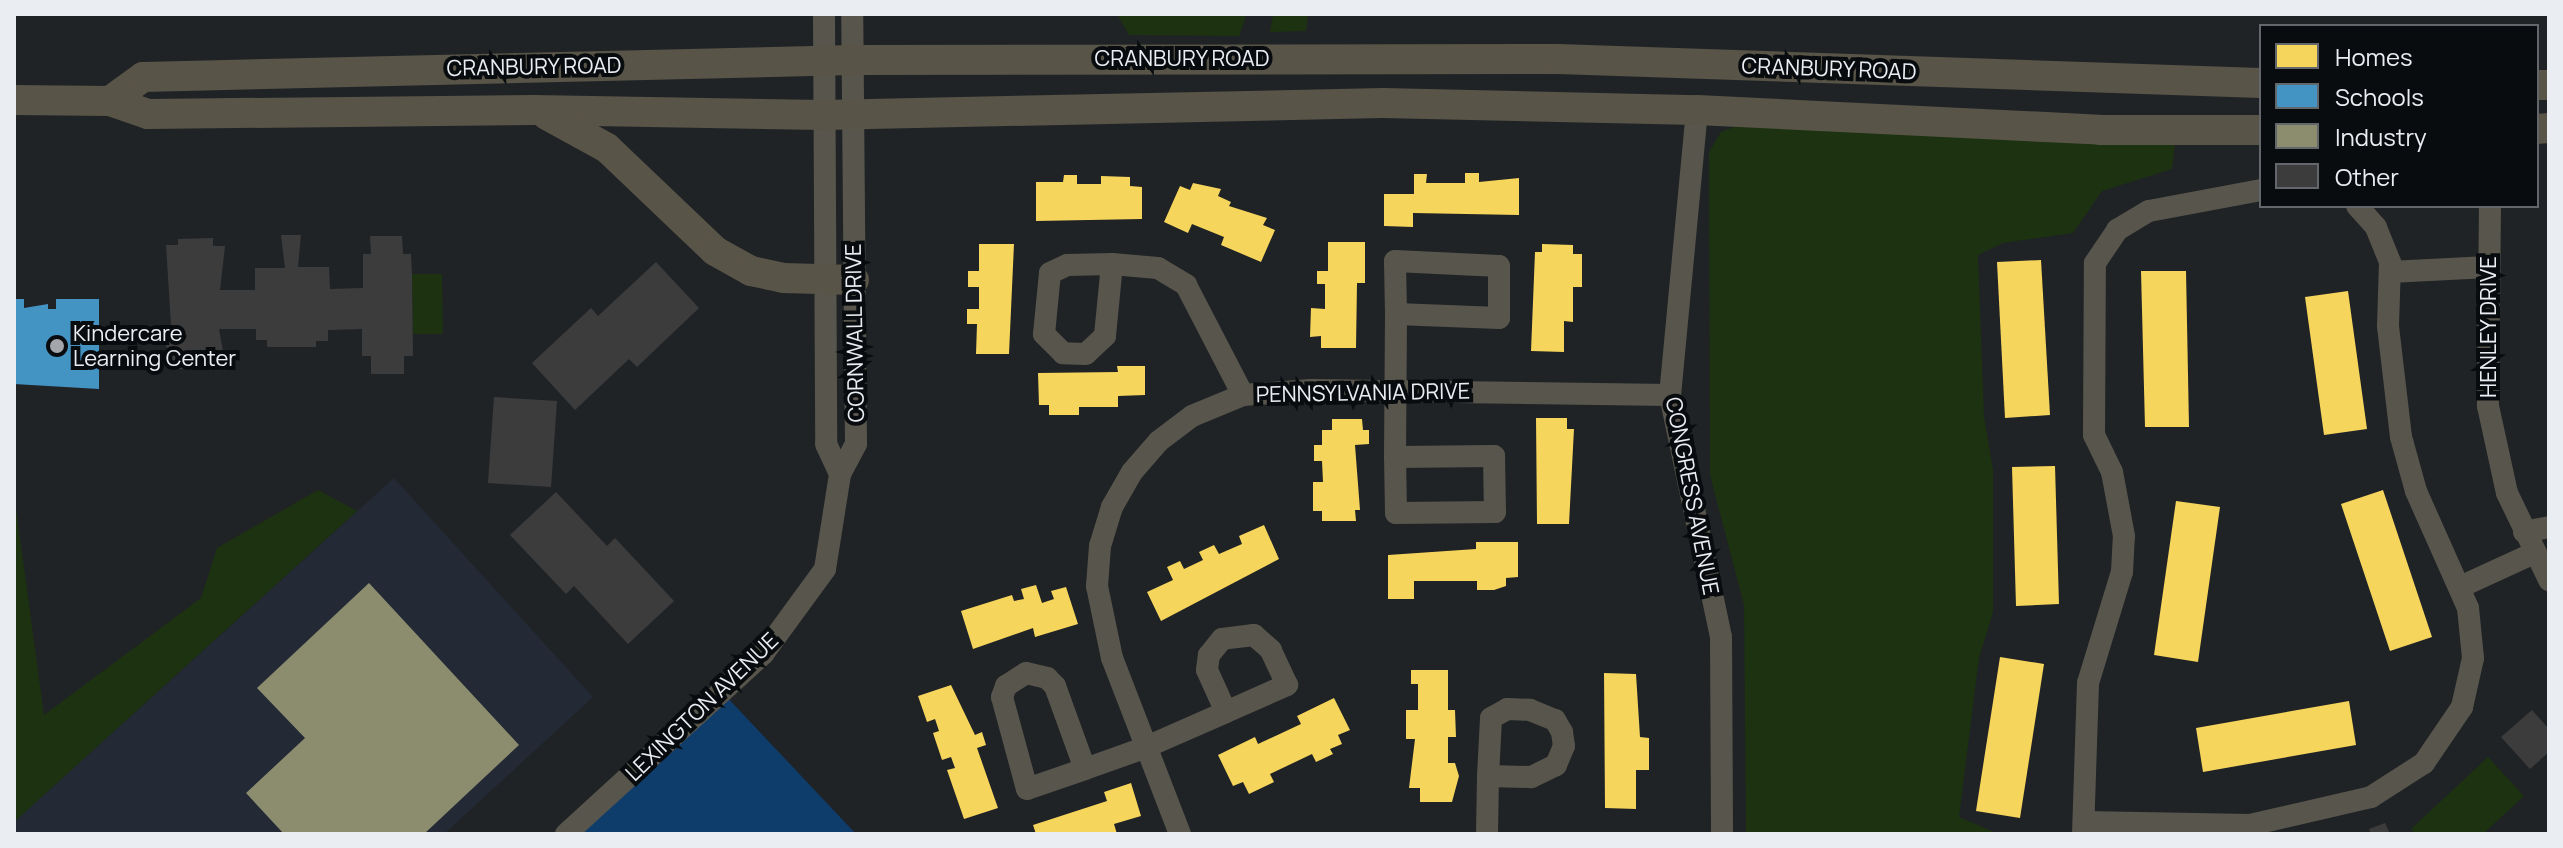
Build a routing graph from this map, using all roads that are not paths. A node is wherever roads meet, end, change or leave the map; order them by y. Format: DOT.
graph roads {
  1 [pos="824,14"];
  2 [pos="852,14"];
  3 [pos="838,61"];
  4 [pos="2259,83"];
  5 [pos="14,100"];
  6 [pos="110,101"];
  7 [pos="534,110"];
  8 [pos="1697,110"];
  9 [pos="839,115"];
  10 [pos="2259,130"];
  11 [pos="2259,190"];
  12 [pos="2358,208"];
  13 [pos="2490,208"];
  14 [pos="1112,264"];
  15 [pos="2488,267"];
  16 [pos="2390,272"];
  17 [pos="840,280"];
  18 [pos="1396,314"];
  19 [pos="1395,390"];
  20 [pos="1243,395"];
  21 [pos="1670,395"];
  22 [pos="1395,457"];
  23 [pos="840,474"];
  24 [pos="2549,527"];
  25 [pos="2524,532"];
  26 [pos="2534,553"];
  27 [pos="2549,580"];
  28 [pos="2460,587"];
  29 [pos="1226,712"];
  30 [pos="1144,748"];
  31 [pos="1085,769"];
  32 [pos="1488,776"];
  33 [pos="2083,828"];
  34 [pos="566,834"];
  35 [pos="1180,834"];
  36 [pos="1487,834"];
  37 [pos="1722,834"];
  1 -- 3 [label="street, CORNWALL DRIVE"];
  2 -- 3 [label="street, CORNWALL DRIVE"];
  3 -- 4 [label="main road, CRANBURY ROAD"];
  3 -- 6 [label="main road, CRANBURY ROAD"];
  3 -- 9 [label="street, CORNWALL DRIVE"];
  5 -- 6 [label="main road, CRANBURY ROAD"];
  6 -- 7 [label="main road, CRANBURY ROAD"];
  7 -- 9 [label="main road, CRANBURY ROAD"];
  7 -- 17 [label="main road"];
  8 -- 9 [label="main road, CRANBURY ROAD"];
  8 -- 10 [label="main road, CRANBURY ROAD"];
  8 -- 21 [label="street, CONGRESS AVENUE"];
  9 -- 17 [label="street, CORNWALL DRIVE"];
  11 -- 33 [label="street"];
  12 -- 16 [label="street"];
  13 -- 15 [label="street, HENLEY DRIVE"];
  14 -- 20 [label="street"];
  15 -- 16 [label="street"];
  15 -- 25 [label="street, HENLEY DRIVE"];
  16 -- 28 [label="street"];
  17 -- 23 [label="street, CORNWALL DRIVE"];
  18 -- 18 [label="street"];
  18 -- 19 [label="street"];
  19 -- 20 [label="street, PENNSYLVANIA DRIVE"];
  19 -- 21 [label="street, PENNSYLVANIA DRIVE"];
  19 -- 22 [label="street"];
  20 -- 30 [label="street, PENNSYLVANIA DRIVE"];
  21 -- 37 [label="street, CONGRESS AVENUE"];
  22 -- 22 [label="street"];
  23 -- 34 [label="street, LEXINGTON AVENUE"];
  24 -- 25 [label="street"];
  25 -- 26 [label="street, HENLEY DRIVE"];
  26 -- 27 [label="street, HENLEY DRIVE"];
  26 -- 28 [label="street"];
  28 -- 33 [label="street"];
  29 -- 29 [label="street"];
  29 -- 30 [label="street"];
  30 -- 31 [label="street"];
  30 -- 35 [label="street, PENNSYLVANIA DRIVE"];
  31 -- 31 [label="street"];
  32 -- 36 [label="street"];
}
